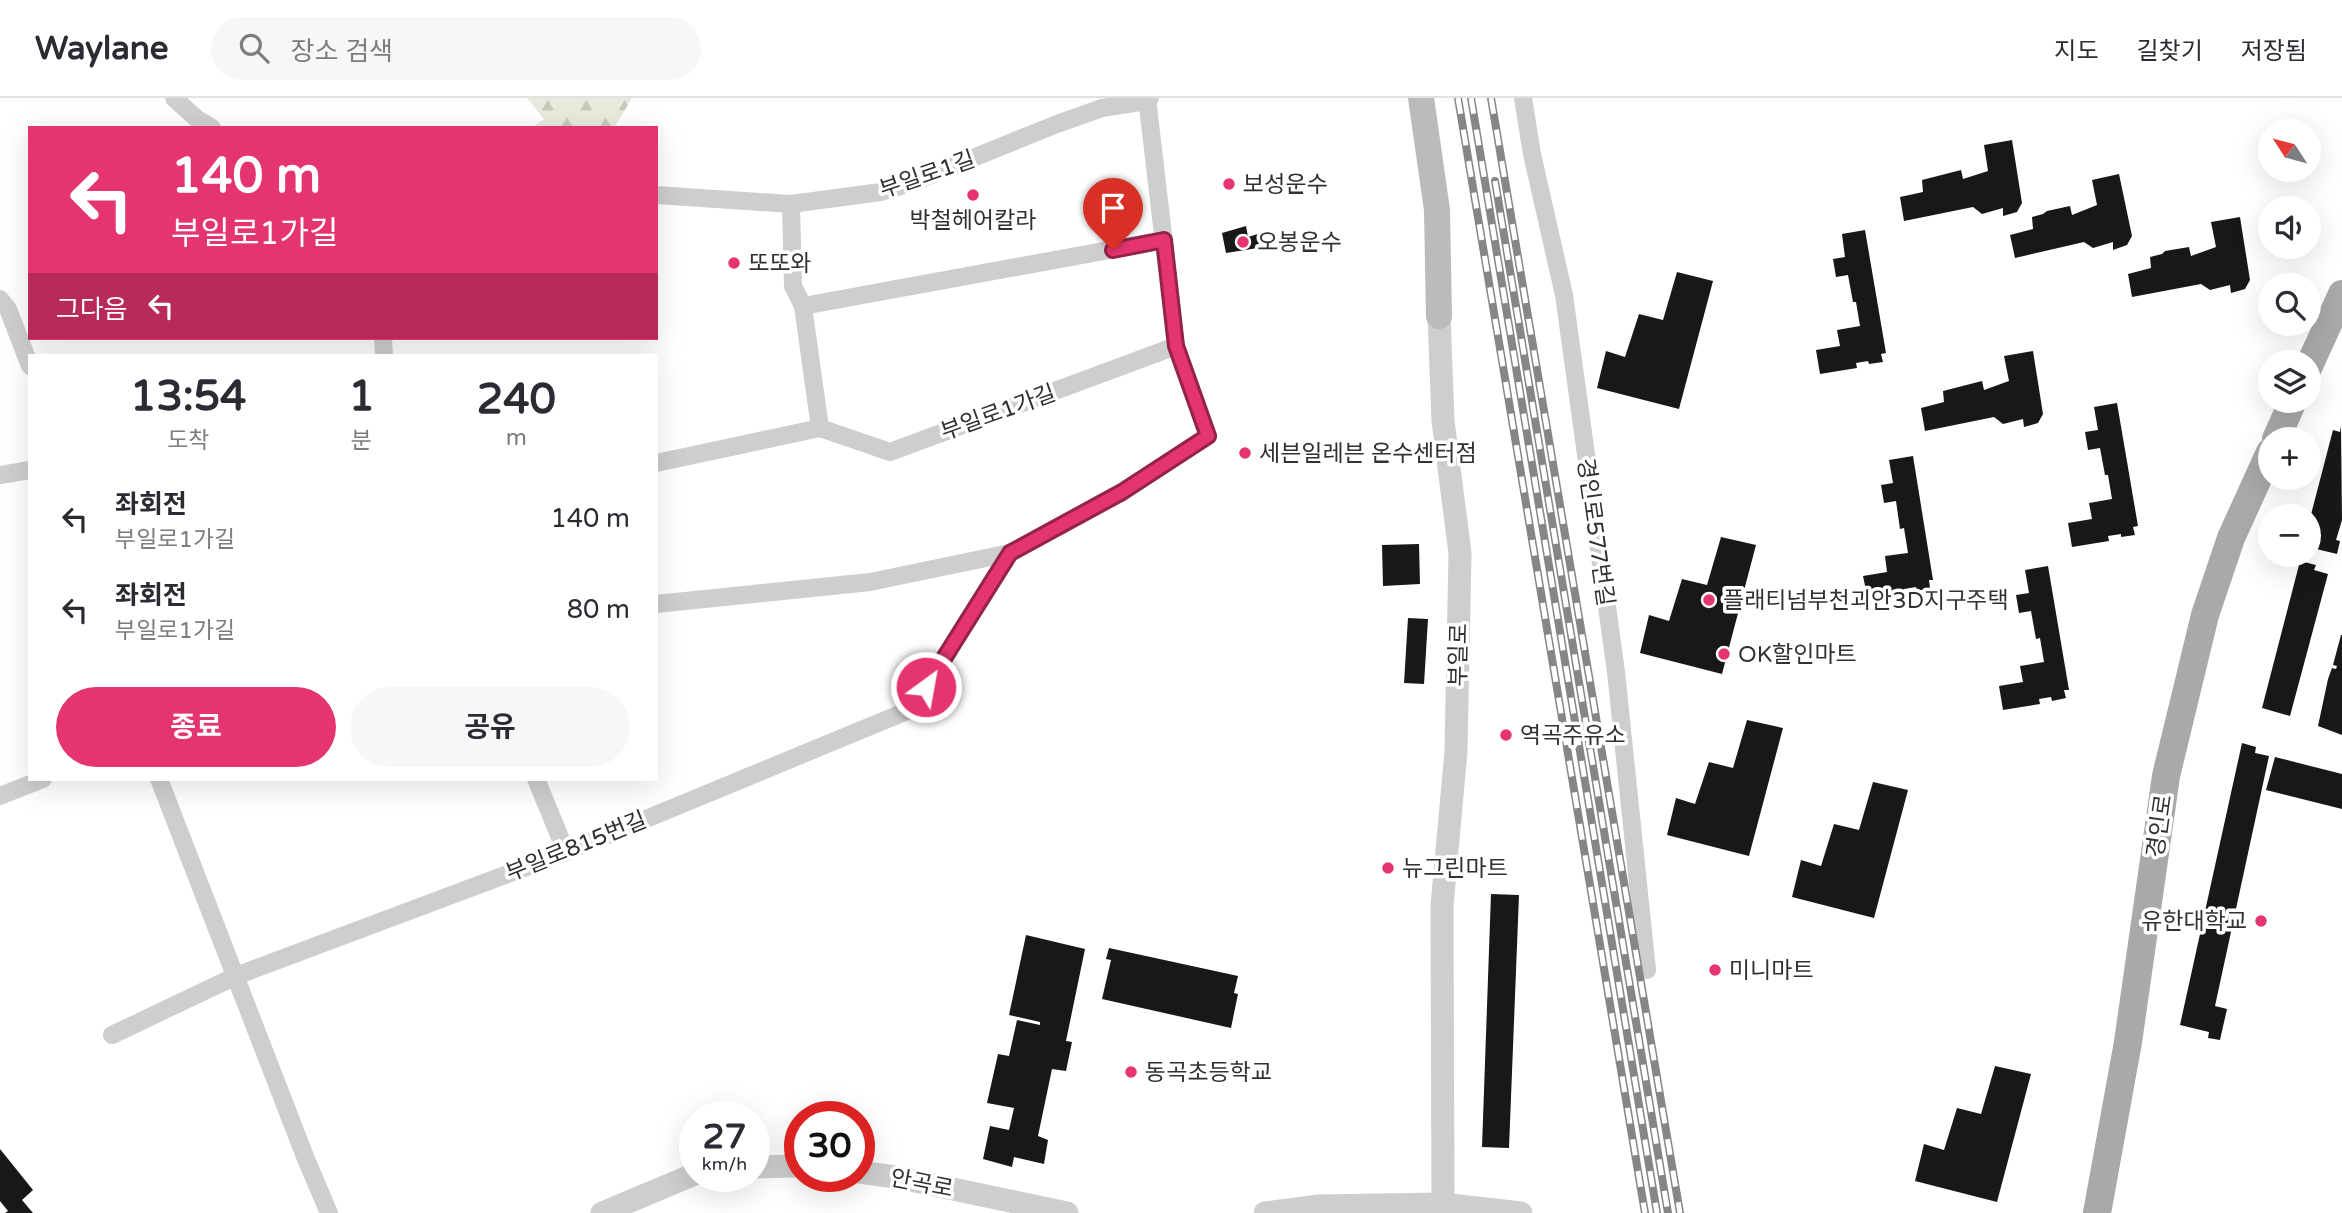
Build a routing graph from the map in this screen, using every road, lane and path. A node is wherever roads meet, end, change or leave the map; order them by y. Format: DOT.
graph roads {
  1 [pos="174,98"];
  2 [pos="1421,98"];
  3 [pos="1523,98"];
  4 [pos="1148,99"];
  5 [pos="209,126"];
  6 [pos="658,195"];
  7 [pos="791,204"];
  8 [pos="1164,240"];
  9 [pos="2342,293"];
  10 [pos="0,299"];
  11 [pos="803,306"];
  12 [pos="1439,316"];
  13 [pos="1176,346"];
  14 [pos="2316,350"];
  15 [pos="28,361"];
  16 [pos="820,428"];
  17 [pos="658,463"];
  18 [pos="28,470"];
  19 [pos="0,475"];
  20 [pos="2258,478"];
  21 [pos="1010,553"];
  22 [pos="658,604"];
  23 [pos="38,781"];
  24 [pos="160,781"];
  25 [pos="537,781"];
  26 [pos="0,796"];
  27 [pos="566,852"];
  28 [pos="1647,970"];
  29 [pos="236,976"];
  30 [pos="112,1035"];
  31 [pos="875,1174"];
  32 [pos="679,1181"];
  33 [pos="1442,1208"];
  34 [pos="329,1213"];
  35 [pos="602,1213"];
  36 [pos="1067,1213"];
  37 [pos="1265,1213"];
  38 [pos="1521,1213"];
  39 [pos="2097,1213"];
  1 -- 5 [label="street"];
  2 -- 12 [label="main road, 부일로"];
  3 -- 28 [label="street, 경인로577번길"];
  4 -- 7 [label="street, 부일로1길"];
  4 -- 8 [label="street"];
  6 -- 7 [label="street, 부일로1길"];
  7 -- 11 [label="street"];
  8 -- 11 [label="street"];
  8 -- 13 [label="street"];
  9 -- 14 [label="main road"];
  10 -- 15 [label="street"];
  11 -- 16 [label="street"];
  12 -- 33 [label="street, 부일로"];
  13 -- 16 [label="street, 부일로1가길"];
  13 -- 21 [label="street"];
  16 -- 17 [label="street"];
  18 -- 19 [label="street"];
  20 -- 39 [label="main road, 경인로"];
  21 -- 22 [label="street"];
  21 -- 27 [label="street, 부일로815번길"];
  23 -- 26 [label="street"];
  24 -- 29 [label="street"];
  25 -- 27 [label="street"];
  27 -- 29 [label="street, 부일로815번길"];
  29 -- 30 [label="street, 부일로815번길"];
  29 -- 34 [label="street"];
  31 -- 36 [label="street, 안곡로"];
  32 -- 35 [label="street"];
  33 -- 37 [label="street"];
  33 -- 38 [label="street"];
}
